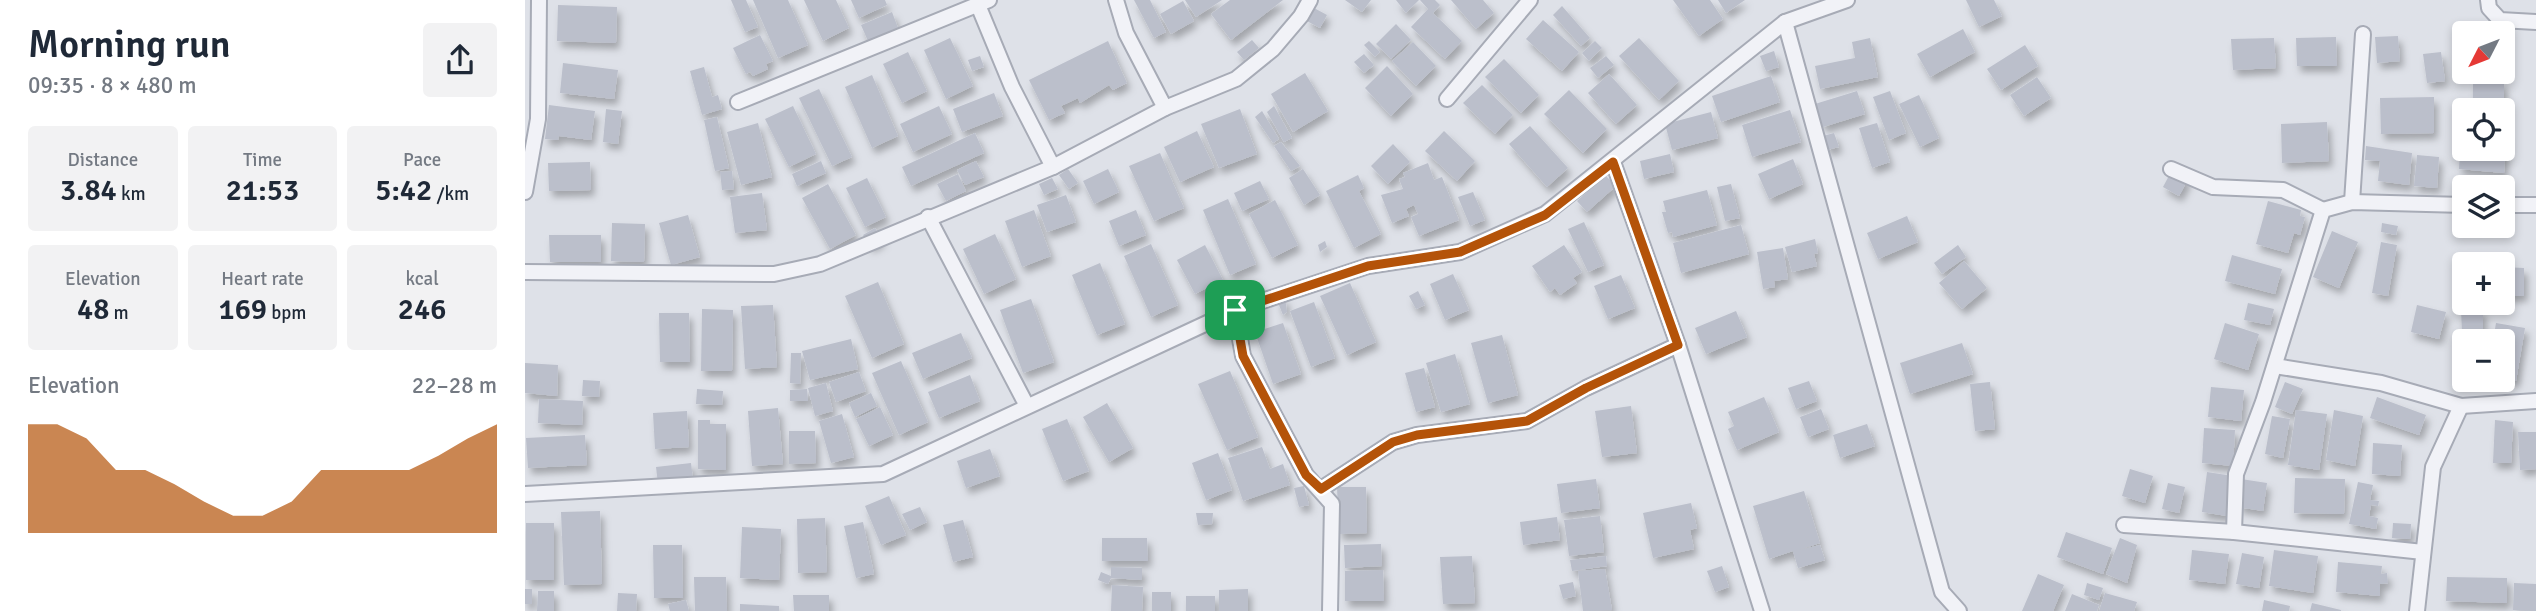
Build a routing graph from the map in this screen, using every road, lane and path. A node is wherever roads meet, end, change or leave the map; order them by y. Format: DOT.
graph roads {
  1 [pos="538,0"];
  2 [pos="1116,0"];
  3 [pos="1310,0"];
  4 [pos="1530,0"];
  5 [pos="1847,0"];
  6 [pos="2488,0"];
  7 [pos="983,2"];
  8 [pos="1785,22"];
  9 [pos="2536,22"];
  10 [pos="2363,34"];
  11 [pos="1447,99"];
  12 [pos="738,102"];
  13 [pos="1165,108"];
  14 [pos="1613,162"];
  15 [pos="1053,167"];
  16 [pos="2171,169"];
  17 [pos="525,192"];
  18 [pos="2352,202"];
  19 [pos="2452,205"];
  20 [pos="2515,205"];
  21 [pos="2536,205"];
  22 [pos="2323,211"];
  23 [pos="928,217"];
  24 [pos="525,272"];
  25 [pos="1235,310"];
  26 [pos="1678,345"];
  27 [pos="2275,366"];
  28 [pos="2536,401"];
  29 [pos="1027,406"];
  30 [pos="2461,406"];
  31 [pos="1321,489"];
  32 [pos="525,494"];
  33 [pos="2124,525"];
  34 [pos="2234,532"];
  35 [pos="2423,552"];
  36 [pos="1330,611"];
  37 [pos="1762,611"];
  38 [pos="1959,611"];
  39 [pos="2417,611"];
  1 -- 17 [label="street"];
  2 -- 13 [label="street"];
  3 -- 13 [label="street"];
  4 -- 11 [label="street"];
  5 -- 8 [label="street"];
  6 -- 9 [label="street"];
  7 -- 12 [label="street"];
  7 -- 15 [label="street"];
  8 -- 14 [label="street"];
  8 -- 38 [label="street"];
  10 -- 18 [label="street"];
  13 -- 15 [label="street"];
  14 -- 25 [label="street"];
  14 -- 26 [label="street"];
  15 -- 23 [label="street"];
  16 -- 22 [label="street"];
  18 -- 19 [label="street"];
  18 -- 22 [label="street"];
  20 -- 21 [label="street"];
  22 -- 27 [label="street"];
  23 -- 24 [label="street"];
  23 -- 29 [label="street"];
  25 -- 29 [label="street"];
  25 -- 31 [label="street"];
  26 -- 31 [label="street"];
  26 -- 37 [label="street"];
  27 -- 30 [label="street"];
  27 -- 34 [label="street"];
  28 -- 30 [label="street"];
  29 -- 32 [label="street"];
  30 -- 35 [label="street"];
  31 -- 36 [label="street"];
  33 -- 34 [label="street"];
  34 -- 35 [label="street"];
  35 -- 39 [label="street"];
}
